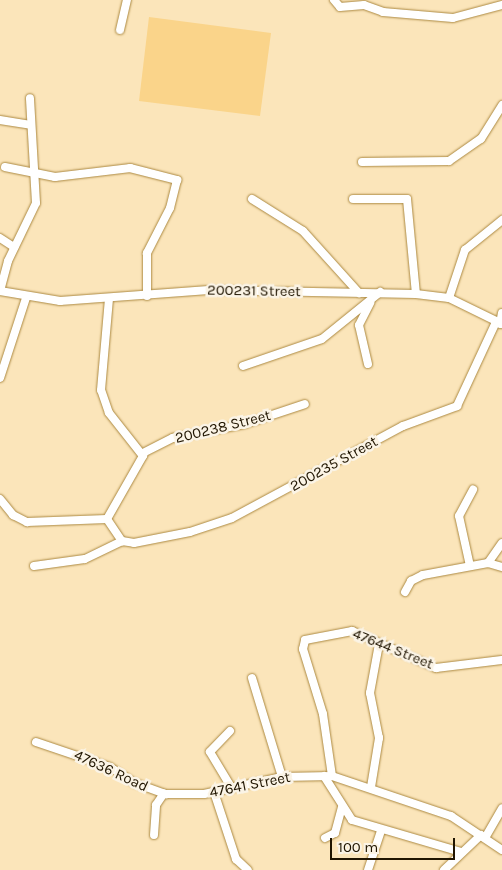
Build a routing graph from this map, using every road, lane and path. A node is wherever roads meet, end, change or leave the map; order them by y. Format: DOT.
graph roads {
  1 [pos="127,0"];
  2 [pos="334,0"];
  3 [pos="502,6"];
  4 [pos="120,30"];
  5 [pos="30,98"];
  6 [pos="502,105"];
  7 [pos="0,120"];
  8 [pos="31,125"];
  9 [pos="362,162"];
  10 [pos="5,167"];
  11 [pos="33,170"];
  12 [pos="252,199"];
  13 [pos="353,199"];
  14 [pos="502,220"];
  15 [pos="0,238"];
  16 [pos="14,247"];
  17 [pos="0,291"];
  18 [pos="360,292"];
  19 [pos="380,292"];
  20 [pos="416,294"];
  21 [pos="147,296"];
  22 [pos="26,298"];
  23 [pos="449,298"];
  24 [pos="110,299"];
  25 [pos="372,299"];
  26 [pos="502,313"];
  27 [pos="499,324"];
  28 [pos="368,364"];
  29 [pos="243,366"];
  30 [pos="0,378"];
  31 [pos="305,404"];
  32 [pos="143,453"];
  33 [pos="473,490"];
  34 [pos="0,499"];
  35 [pos="107,519"];
  36 [pos="122,542"];
  37 [pos="502,542"];
  38 [pos="488,563"];
  39 [pos="34,566"];
  40 [pos="470,566"];
  41 [pos="502,567"];
  42 [pos="405,592"];
  43 [pos="379,644"];
  44 [pos="502,660"];
  45 [pos="252,678"];
  46 [pos="230,731"];
  47 [pos="36,742"];
  48 [pos="328,776"];
  49 [pos="282,777"];
  50 [pos="231,787"];
  51 [pos="371,787"];
  52 [pos="214,792"];
  53 [pos="161,793"];
  54 [pos="342,806"];
  55 [pos="502,808"];
  56 [pos="381,831"];
  57 [pos="154,835"];
  58 [pos="483,836"];
  59 [pos="325,838"];
  60 [pos="502,850"];
  61 [pos="461,852"];
  62 [pos="248,870"];
  63 [pos="368,870"];
  64 [pos="444,870"];
  1 -- 4 [label="street"];
  2 -- 3 [label="street"];
  5 -- 8 [label="street"];
  6 -- 9 [label="street"];
  7 -- 8 [label="street"];
  8 -- 11 [label="street"];
  10 -- 11 [label="street"];
  11 -- 16 [label="street"];
  11 -- 21 [label="street"];
  12 -- 18 [label="street"];
  13 -- 20 [label="street"];
  14 -- 23 [label="street"];
  15 -- 16 [label="street"];
  16 -- 17 [label="street"];
  17 -- 22 [label="street, 200231 Street"];
  18 -- 19 [label="street, 200231 Street"];
  18 -- 21 [label="street, 200231 Street"];
  19 -- 20 [label="street, 200231 Street"];
  19 -- 25 [label="street"];
  20 -- 23 [label="street, 200231 Street"];
  21 -- 24 [label="street, 200231 Street"];
  22 -- 24 [label="street, 200231 Street"];
  22 -- 30 [label="street"];
  23 -- 27 [label="street, 200231 Street"];
  24 -- 32 [label="street"];
  25 -- 28 [label="street"];
  25 -- 29 [label="street"];
  26 -- 27 [label="street, 200235 Street"];
  27 -- 36 [label="street, 200235 Street"];
  31 -- 32 [label="street, 200238 Street"];
  32 -- 35 [label="street"];
  33 -- 40 [label="street"];
  34 -- 35 [label="street"];
  35 -- 36 [label="street"];
  36 -- 39 [label="street, 200235 Street"];
  37 -- 38 [label="street"];
  38 -- 40 [label="street"];
  38 -- 41 [label="street"];
  40 -- 42 [label="street"];
  43 -- 44 [label="street, 47644 Street"];
  43 -- 48 [label="street, 47644 Street"];
  43 -- 51 [label="street"];
  45 -- 49 [label="street"];
  46 -- 50 [label="street"];
  47 -- 53 [label="street, 47636 Road"];
  48 -- 49 [label="street, 47641 Street"];
  48 -- 51 [label="street, 47641 Street"];
  48 -- 54 [label="street"];
  49 -- 50 [label="street, 47641 Street"];
  50 -- 52 [label="street, 47641 Street"];
  51 -- 58 [label="street, 47641 Street"];
  52 -- 53 [label="street, 47641 Street"];
  52 -- 62 [label="street"];
  53 -- 57 [label="street"];
  54 -- 56 [label="street"];
  54 -- 59 [label="street"];
  55 -- 58 [label="street"];
  56 -- 61 [label="street"];
  56 -- 63 [label="street"];
  58 -- 60 [label="street, 47641 Street"];
  58 -- 61 [label="street"];
  61 -- 64 [label="street"];
}
